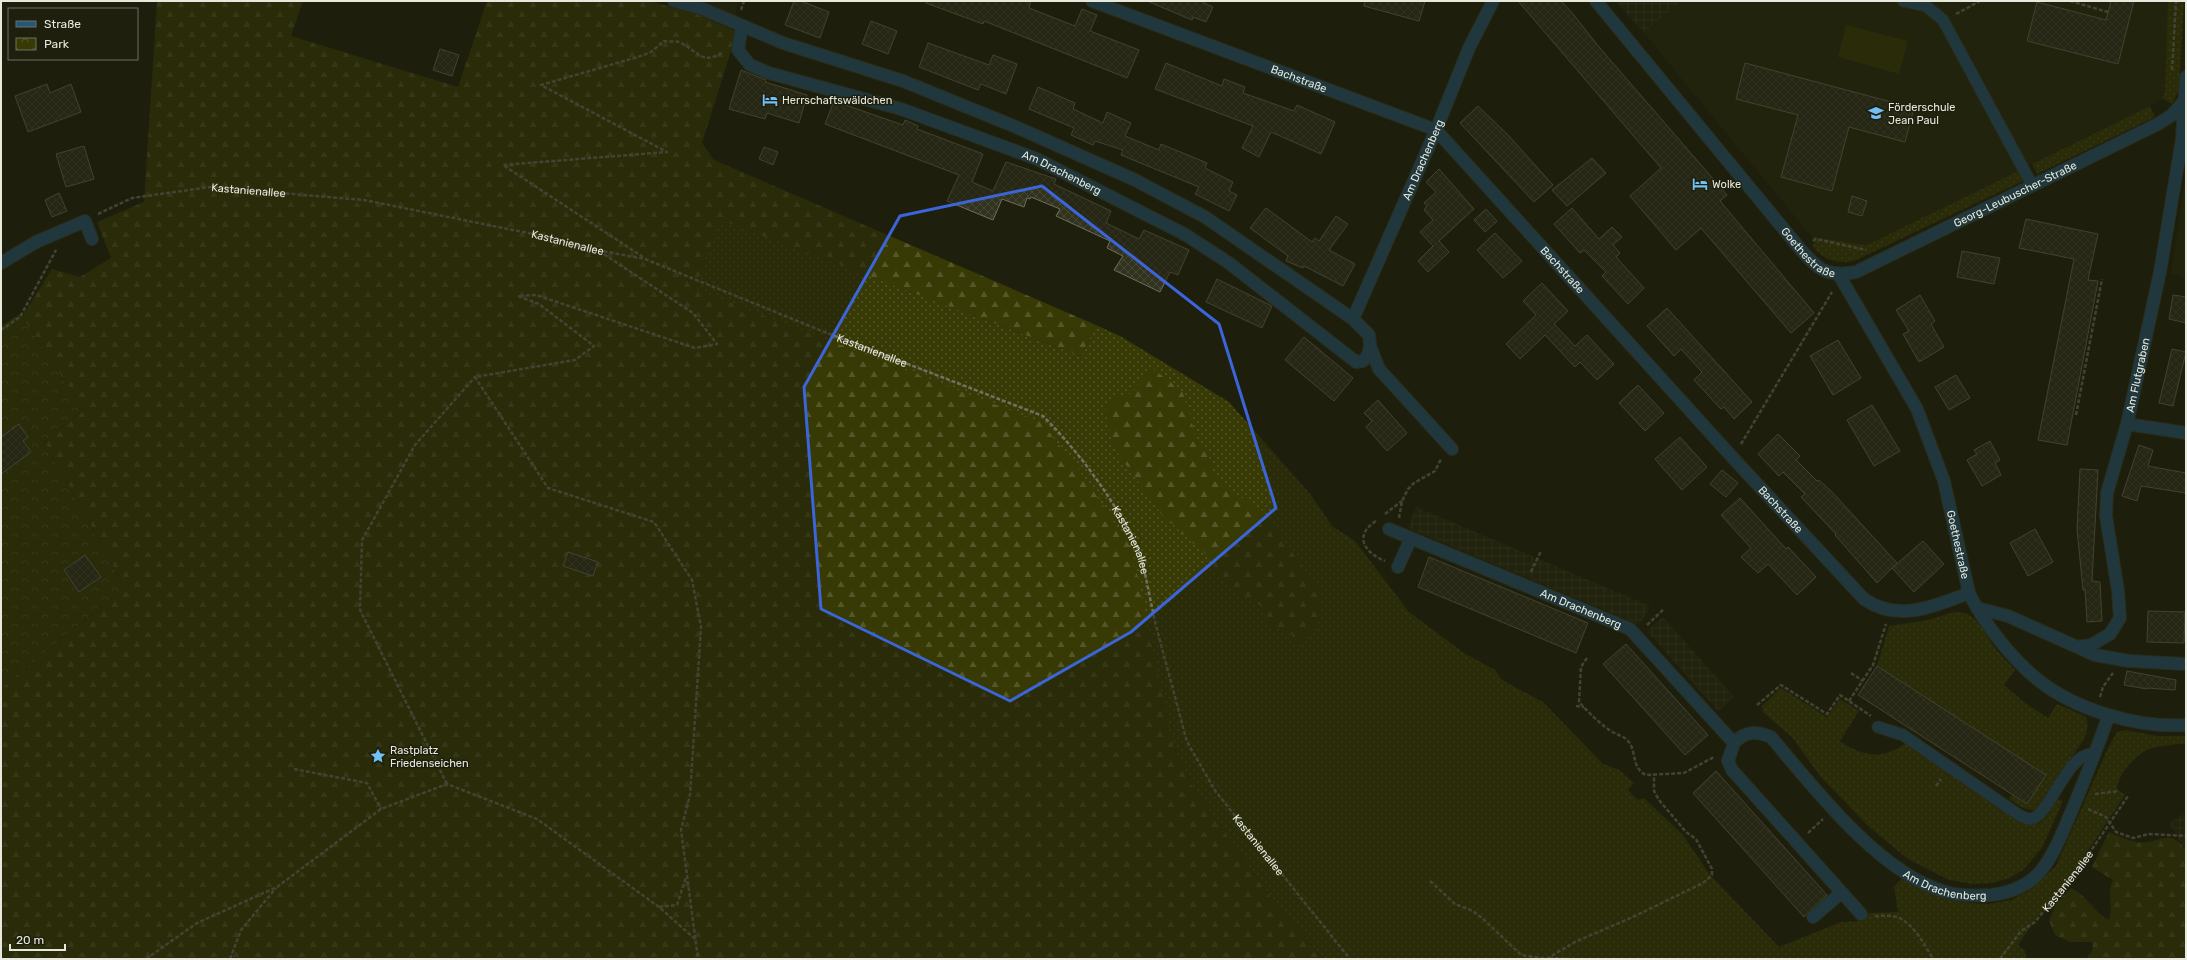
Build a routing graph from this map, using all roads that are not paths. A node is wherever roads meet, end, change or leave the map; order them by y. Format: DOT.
graph roads {
  1 [pos="674,1"];
  2 [pos="1092,1"];
  3 [pos="1493,1"];
  4 [pos="1596,1"];
  5 [pos="1903,1"];
  6 [pos="742,26"];
  7 [pos="2186,77"];
  8 [pos="2185,102"];
  9 [pos="1436,130"];
  10 [pos="2032,185"];
  11 [pos="92,239"];
  12 [pos="1,262"];
  13 [pos="1839,275"];
  14 [pos="1353,319"];
  15 [pos="1370,346"];
  16 [pos="2127,424"];
  17 [pos="2186,433"];
  18 [pos="1452,450"];
  19 [pos="1392,530"];
  20 [pos="1411,538"];
  21 [pos="1398,567"];
  22 [pos="1969,593"];
  23 [pos="1976,608"];
  24 [pos="2078,647"];
  25 [pos="2186,664"];
  26 [pos="2109,715"];
  27 [pos="2186,725"];
  28 [pos="1878,727"];
  29 [pos="1734,743"];
  30 [pos="2094,754"];
  31 [pos="1841,893"];
  32 [pos="1861,914"];
  33 [pos="1813,917"];
  1 -- 6 [label="street, Am Drachenberg"];
  2 -- 9 [label="street, Bachstraße"];
  3 -- 9 [label="street, Am Drachenberg"];
  4 -- 13 [label="street, Goethestraße"];
  5 -- 10 [label="lane"];
  6 -- 14 [label="street, Am Drachenberg"];
  6 -- 15 [label="street, Am Drachenberg"];
  7 -- 8 [label="street, Am Flutgraben"];
  8 -- 10 [label="street, Georg-Leubuscher-Straße"];
  8 -- 16 [label="street, Am Flutgraben"];
  9 -- 14 [label="street, Am Drachenberg"];
  9 -- 22 [label="street, Bachstraße"];
  10 -- 13 [label="street, Georg-Leubuscher-Straße"];
  11 -- 12 [label="street"];
  13 -- 22 [label="street, Goethestraße"];
  14 -- 15 [label="street, Am Drachenberg"];
  15 -- 18 [label="street, Am Drachenberg"];
  16 -- 17 [label="street"];
  16 -- 24 [label="street, Am Flutgraben"];
  19 -- 20 [label="street, Am Drachenberg"];
  20 -- 21 [label="street"];
  20 -- 29 [label="street, Am Drachenberg"];
  22 -- 23 [label="street, Goethestraße"];
  23 -- 24 [label="street"];
  23 -- 26 [label="street, Goethestraße"];
  24 -- 25 [label="street"];
  26 -- 27 [label="street, Goethestraße"];
  26 -- 30 [label="street, Am Drachenberg"];
  28 -- 30 [label="lane"];
  29 -- 30 [label="street, Am Drachenberg"];
  29 -- 31 [label="street"];
  31 -- 32 [label="street"];
  31 -- 33 [label="street"];
}
